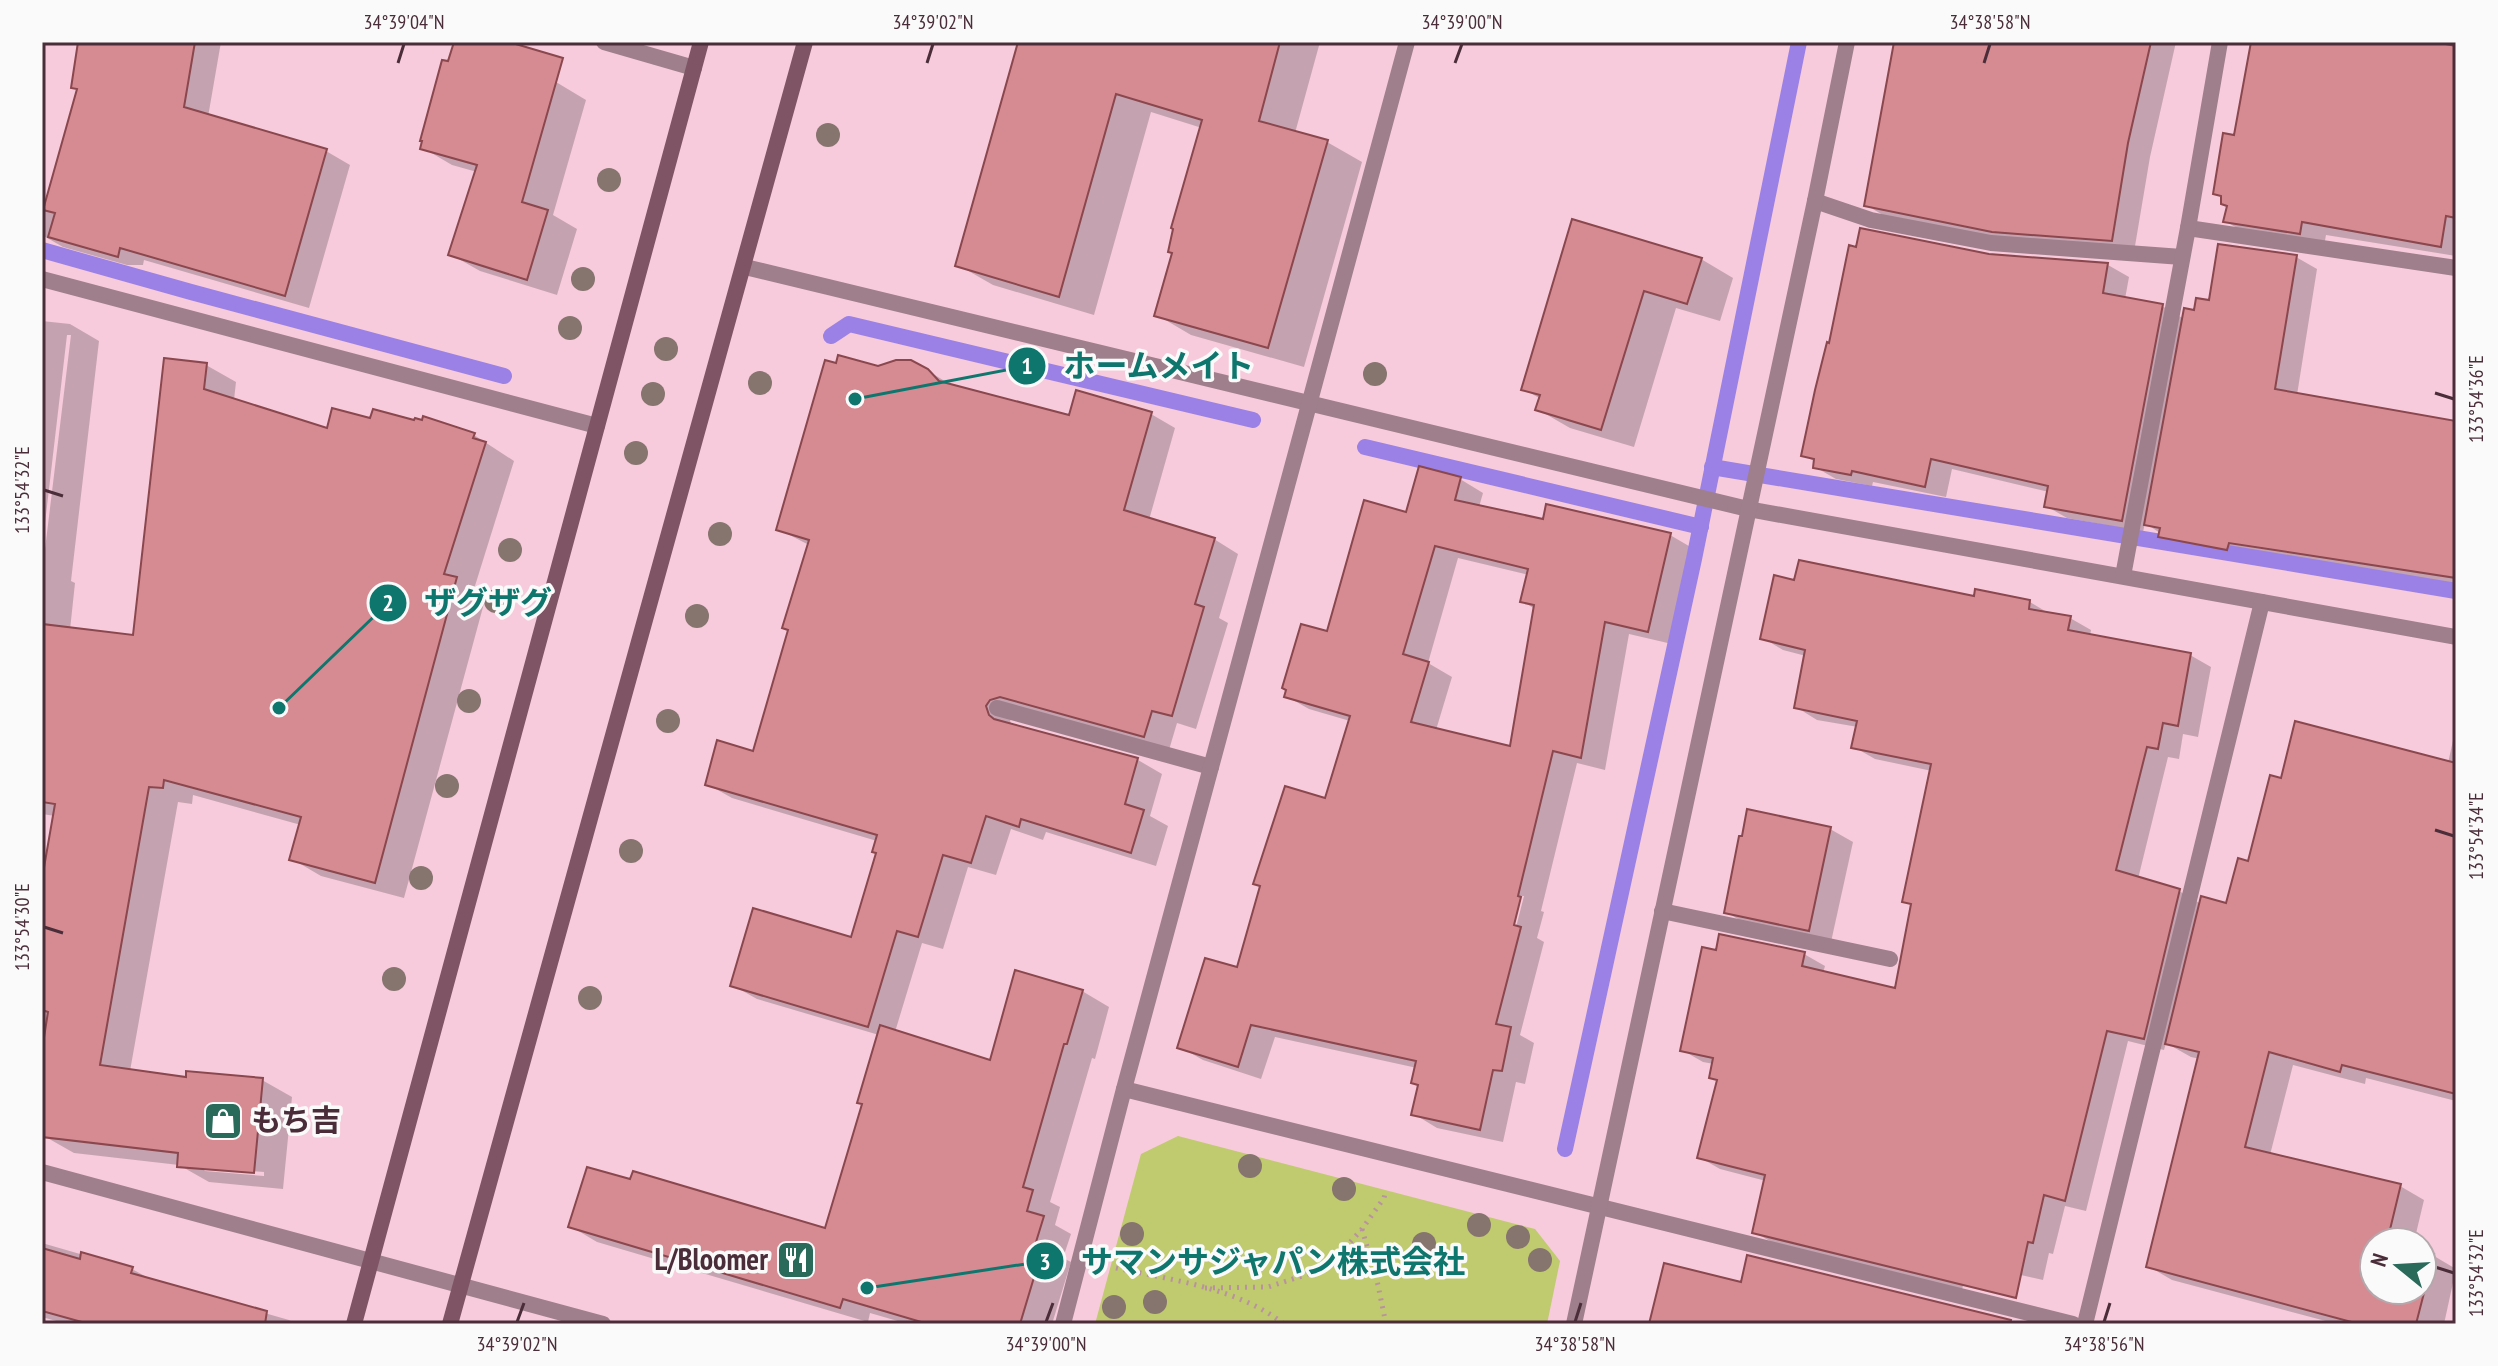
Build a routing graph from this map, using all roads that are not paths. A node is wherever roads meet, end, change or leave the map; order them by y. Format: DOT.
graph roads {
  1 [pos="604,42"];
  2 [pos="701,42"];
  3 [pos="805,42"];
  4 [pos="1407,42"];
  5 [pos="1847,42"];
  6 [pos="2220,42"];
  7 [pos="694,68"];
  8 [pos="1815,201"];
  9 [pos="2188,228"];
  10 [pos="2182,257"];
  11 [pos="745,267"];
  12 [pos="2456,268"];
  13 [pos="42,279"];
  14 [pos="1309,402"];
  15 [pos="597,426"];
  16 [pos="1748,509"];
  17 [pos="2123,576"];
  18 [pos="2262,602"];
  19 [pos="2456,637"];
  20 [pos="997,708"];
  21 [pos="1211,767"];
  22 [pos="1662,911"];
  23 [pos="1890,959"];
  24 [pos="1124,1089"];
  25 [pos="42,1172"];
  26 [pos="1599,1207"];
  27 [pos="371,1260"];
  28 [pos="461,1285"];
  29 [pos="354,1324"];
  30 [pos="450,1324"];
  31 [pos="603,1324"];
  32 [pos="1063,1324"];
  33 [pos="1574,1324"];
  34 [pos="2073,1324"];
  35 [pos="2085,1324"];
  1 -- 7 [label="street"];
  2 -- 7 [label="street"];
  3 -- 11 [label="street"];
  4 -- 14 [label="street"];
  5 -- 8 [label="street"];
  6 -- 9 [label="street"];
  7 -- 15 [label="street"];
  8 -- 10 [label="street"];
  8 -- 16 [label="street"];
  9 -- 10 [label="street"];
  9 -- 12 [label="street"];
  10 -- 17 [label="street"];
  11 -- 14 [label="street"];
  11 -- 28 [label="street"];
  13 -- 15 [label="street"];
  14 -- 16 [label="street"];
  14 -- 21 [label="street"];
  15 -- 27 [label="street"];
  16 -- 17 [label="street"];
  16 -- 22 [label="street"];
  17 -- 18 [label="street"];
  18 -- 19 [label="street"];
  18 -- 35 [label="street"];
  20 -- 21 [label="street"];
  21 -- 24 [label="street"];
  22 -- 23 [label="street"];
  22 -- 26 [label="street"];
  24 -- 26 [label="street"];
  24 -- 32 [label="street"];
  25 -- 27 [label="street"];
  26 -- 33 [label="street"];
  26 -- 34 [label="street"];
  27 -- 28 [label="street"];
  27 -- 29 [label="street"];
  28 -- 30 [label="street"];
  28 -- 31 [label="street"];
}
